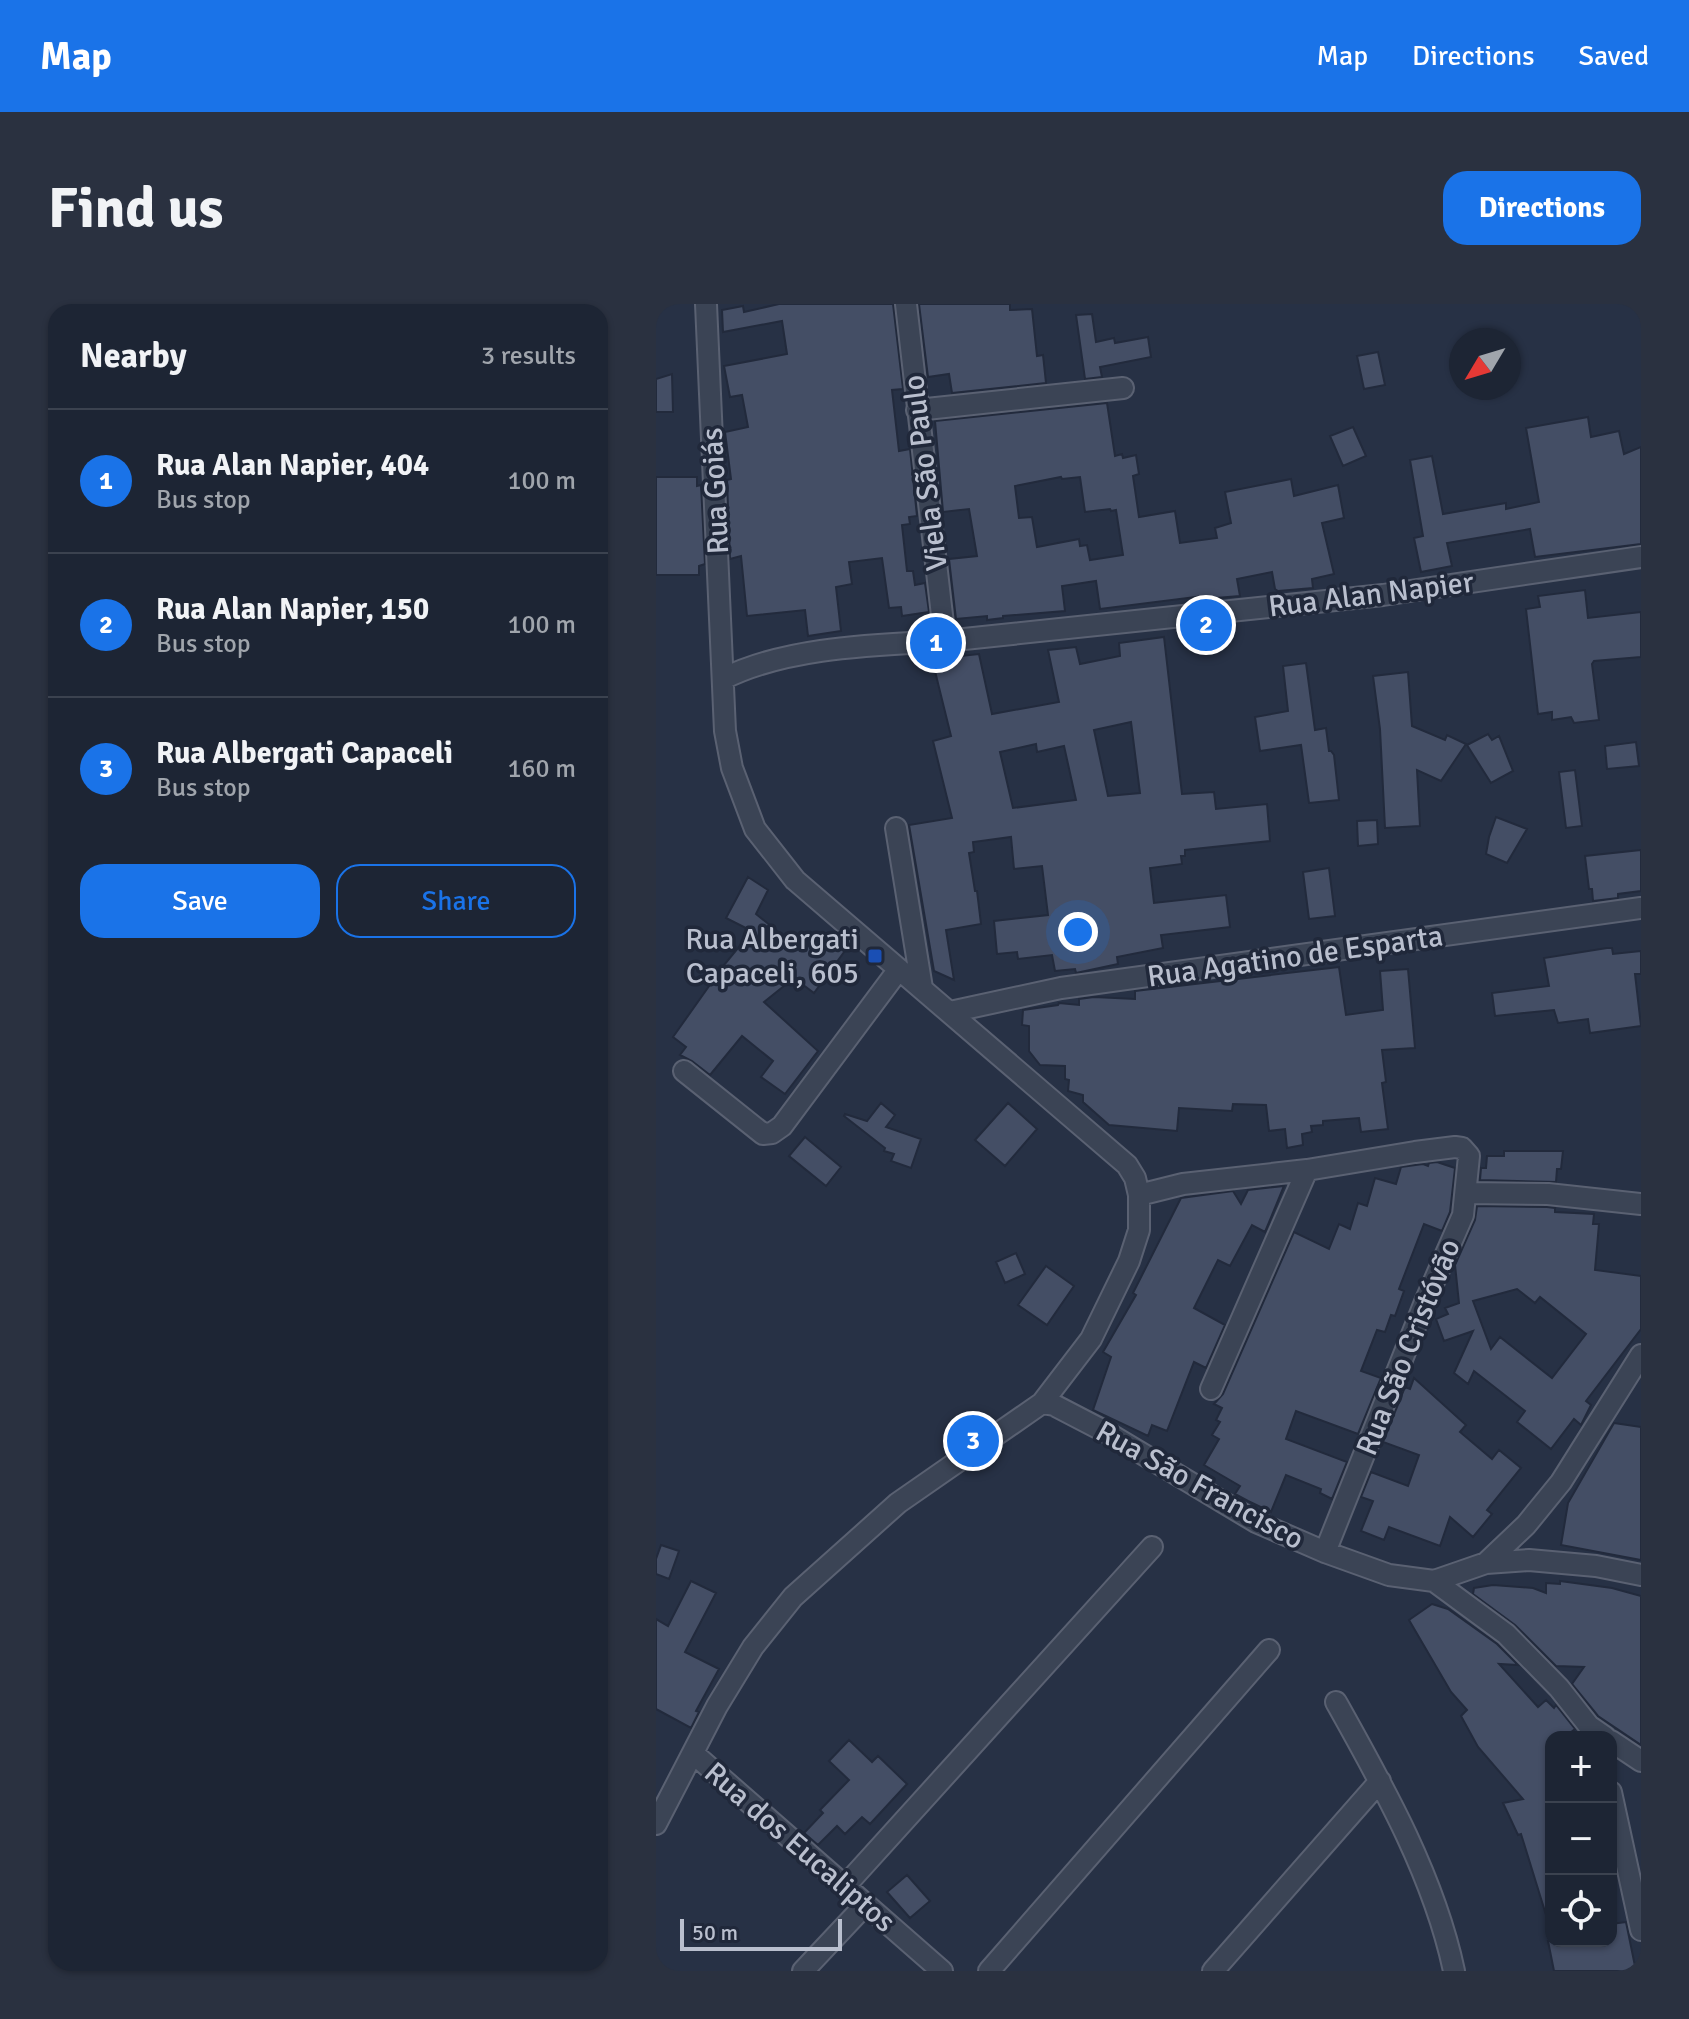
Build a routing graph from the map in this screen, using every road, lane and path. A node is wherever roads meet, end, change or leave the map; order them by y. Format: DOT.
graph roads {
  1 [pos="706,304"];
  2 [pos="906,304"];
  3 [pos="1123,388"];
  4 [pos="917,410"];
  5 [pos="1641,557"];
  6 [pos="945,641"];
  7 [pos="723,679"];
  8 [pos="896,828"];
  9 [pos="1641,908"];
  10 [pos="899,969"];
  11 [pos="922,988"];
  12 [pos="950,1012"];
  13 [pos="684,1071"];
  14 [pos="1307,1170"];
  15 [pos="1467,1193"];
  16 [pos="1139,1195"];
  17 [pos="1641,1204"];
  18 [pos="1641,1355"];
  19 [pos="1634,1380"];
  20 [pos="1211,1389"];
  21 [pos="1042,1403"];
  22 [pos="1152,1547"];
  23 [pos="1325,1552"];
  24 [pos="1486,1563"];
  25 [pos="1641,1575"];
  26 [pos="1434,1581"];
  27 [pos="1269,1650"];
  28 [pos="1336,1702"];
  29 [pos="1594,1731"];
  30 [pos="1617,1745"];
  31 [pos="694,1754"];
  32 [pos="1641,1761"];
  33 [pos="1380,1781"];
  34 [pos="1613,1803"];
  35 [pos="656,1824"];
  36 [pos="845,1886"];
  37 [pos="865,1905"];
  38 [pos="1641,1930"];
  39 [pos="1447,1966"];
  40 [pos="803,1971"];
  41 [pos="942,1971"];
  42 [pos="989,1971"];
  43 [pos="1213,1971"];
  1 -- 7 [label="street, Rua Goiás"];
  2 -- 4 [label="street, Viela São Paulo"];
  3 -- 4 [label="street"];
  4 -- 6 [label="street, Viela São Paulo"];
  5 -- 6 [label="street, Rua Alan Napier"];
  6 -- 7 [label="street, Rua Alan Napier"];
  7 -- 10 [label="street, Rua Goiás"];
  8 -- 11 [label="street"];
  9 -- 12 [label="street, Rua Agatino de Esparta"];
  10 -- 11 [label="street, Rua Goiás"];
  10 -- 13 [label="street"];
  11 -- 12 [label="street, Rua Goiás"];
  12 -- 16 [label="street, Rua Goiás"];
  14 -- 15 [label="street, Rua São Cristóvão"];
  14 -- 16 [label="street"];
  14 -- 20 [label="street"];
  15 -- 17 [label="street"];
  15 -- 23 [label="street, Rua São Cristóvão"];
  16 -- 21 [label="street"];
  18 -- 19 [label="street"];
  19 -- 24 [label="street"];
  21 -- 23 [label="street, Rua São Francisco"];
  21 -- 31 [label="street"];
  22 -- 36 [label="street"];
  23 -- 26 [label="street, Rua São Francisco"];
  24 -- 25 [label="street, Rua São Francisco"];
  24 -- 26 [label="street, Rua São Francisco"];
  26 -- 29 [label="street"];
  27 -- 42 [label="street"];
  28 -- 33 [label="street"];
  30 -- 32 [label="street"];
  31 -- 35 [label="street"];
  31 -- 36 [label="street, Rua dos Eucaliptos"];
  33 -- 39 [label="street"];
  33 -- 43 [label="street"];
  34 -- 38 [label="street"];
  36 -- 37 [label="street, Rua dos Eucaliptos"];
  37 -- 40 [label="street"];
  37 -- 41 [label="street, Rua dos Eucaliptos"];
}
